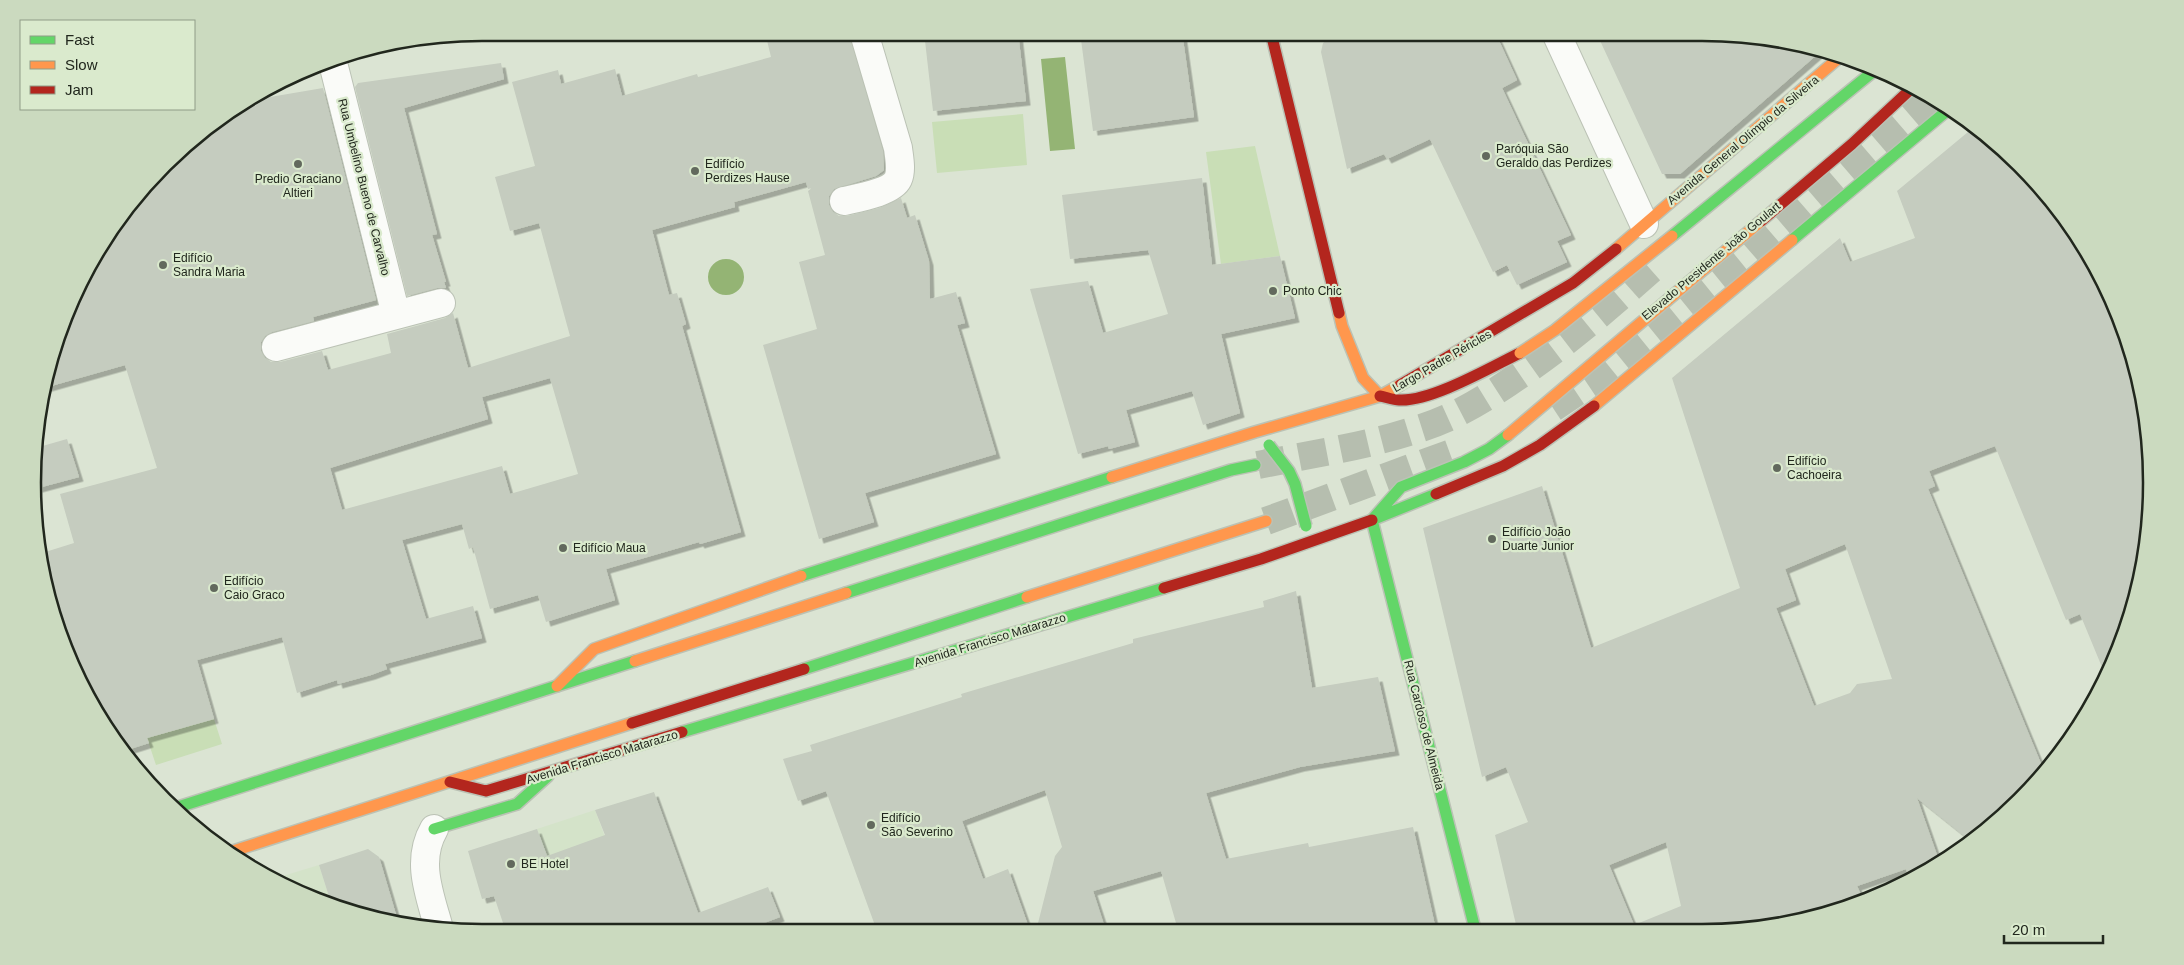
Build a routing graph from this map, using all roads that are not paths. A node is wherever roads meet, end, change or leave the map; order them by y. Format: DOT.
graph roads {
  1 [pos="867,41"];
  2 [pos="1273,41"];
  3 [pos="1560,41"];
  4 [pos="1834,62"];
  5 [pos="334,68"];
  6 [pos="1869,75"];
  7 [pos="1907,92"];
  8 [pos="1943,114"];
  9 [pos="844,201"];
  10 [pos="1644,224"];
  11 [pos="441,303"];
  12 [pos="396,315"];
  13 [pos="276,347"];
  14 [pos="1380,396"];
  15 [pos="1255,432"];
  16 [pos="1508,435"];
  17 [pos="1254,465"];
  18 [pos="1372,520"];
  19 [pos="1266,521"];
  20 [pos="1310,541"];
  21 [pos="557,686"];
  22 [pos="553,772"];
  23 [pos="450,782"];
  24 [pos="182,806"];
  25 [pos="434,829"];
  26 [pos="238,850"];
  27 [pos="437,921"];
  28 [pos="1473,924"];
  1 -- 9 [label="street"];
  2 -- 14 [label="main road, Largo Padre Péricles"];
  3 -- 10 [label="street"];
  4 -- 10 [label="main road, Avenida General Olímpio da Silveira"];
  5 -- 12 [label="street, Rua Umbelino Bueno de Carvalho"];
  6 -- 14 [label="main road, bridge"];
  7 -- 16 [label="main road, Elevado Presidente João Goulart, bridge"];
  8 -- 18 [label="main road"];
  10 -- 14 [label="main road, Largo Padre Péricles"];
  11 -- 12 [label="street"];
  12 -- 13 [label="street"];
  14 -- 15 [label="main road"];
  15 -- 20 [label="main road, bridge"];
  15 -- 21 [label="main road"];
  16 -- 18 [label="main road, Avenida Francisco Matarazzo"];
  17 -- 21 [label="main road"];
  18 -- 20 [label="main road, Avenida Francisco Matarazzo"];
  18 -- 28 [label="main road, Rua Cardoso de Almeida"];
  19 -- 23 [label="main road, Avenida Francisco Matarazzo"];
  20 -- 22 [label="main road, Avenida Francisco Matarazzo"];
  21 -- 24 [label="main road"];
  22 -- 23 [label="main road, Avenida Francisco Matarazzo"];
  22 -- 25 [label="main road"];
  23 -- 26 [label="main road, Avenida Francisco Matarazzo"];
  25 -- 27 [label="street"];
}
